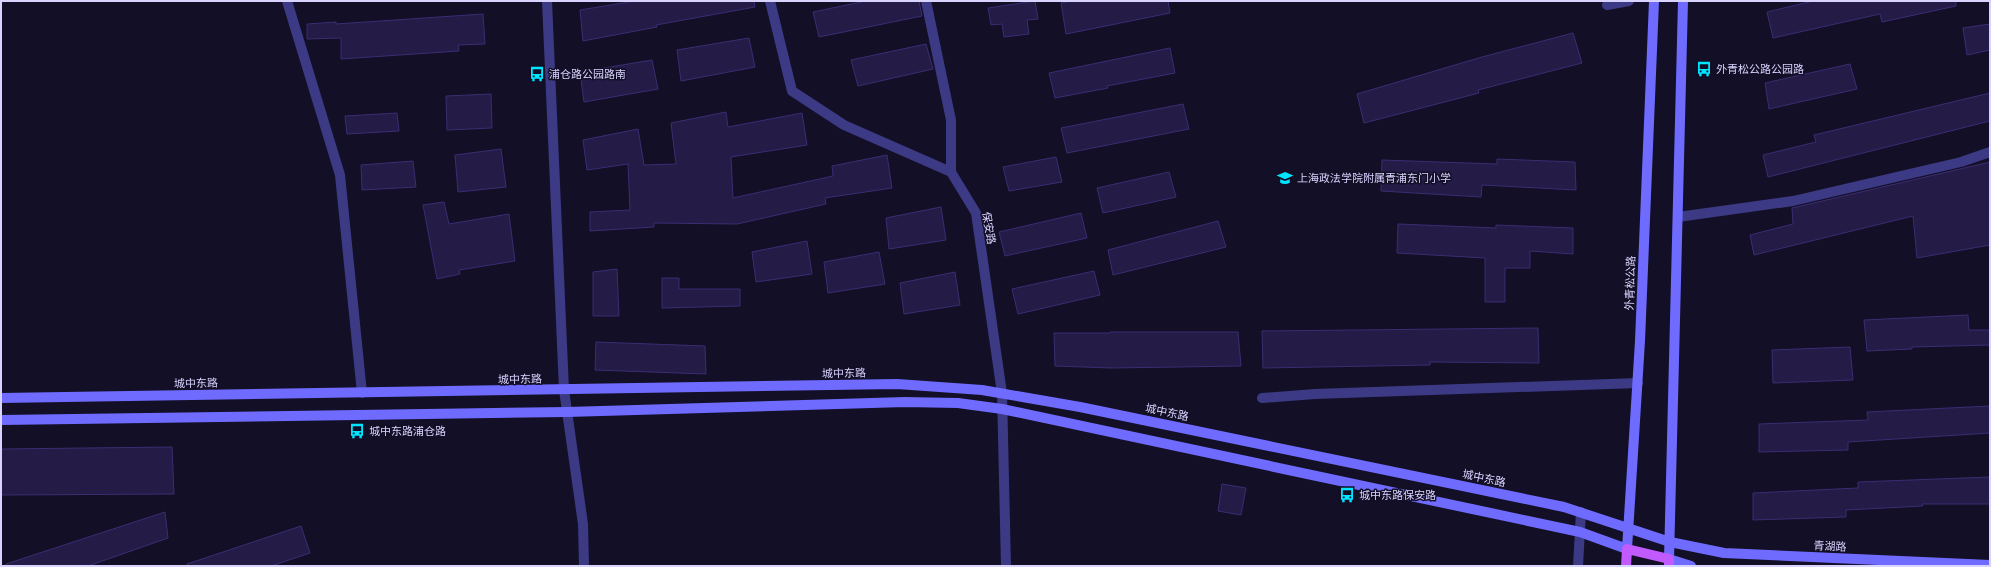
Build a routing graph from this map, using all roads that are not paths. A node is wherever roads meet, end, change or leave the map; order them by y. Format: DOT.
graph roads {
  1 [pos="287,1"];
  2 [pos="547,1"];
  3 [pos="770,1"];
  4 [pos="926,1"];
  5 [pos="1629,1"];
  6 [pos="1654,1"];
  7 [pos="1683,1"];
  8 [pos="1607,5"];
  9 [pos="1990,152"];
  10 [pos="951,172"];
  11 [pos="1678,217"];
  12 [pos="1638,383"];
  13 [pos="564,390"];
  14 [pos="362,393"];
  15 [pos="1002,393"];
  16 [pos="1,398"];
  17 [pos="1262,398"];
  18 [pos="1002,410"];
  19 [pos="567,412"];
  20 [pos="1,420"];
  21 [pos="1581,512"];
  22 [pos="1628,528"];
  23 [pos="1580,532"];
  24 [pos="1670,542"];
  25 [pos="1627,549"];
  26 [pos="1669,563"];
  27 [pos="1990,565"];
  28 [pos="584,566"];
  29 [pos="1006,566"];
  30 [pos="1578,566"];
  31 [pos="1626,566"];
  32 [pos="1691,566"];
  1 -- 14 [label="street"];
  2 -- 13 [label="street"];
  3 -- 10 [label="street"];
  4 -- 10 [label="street"];
  5 -- 8 [label="street"];
  6 -- 12 [label="main road, 外青松公路"];
  7 -- 11 [label="main road"];
  9 -- 11 [label="street"];
  10 -- 15 [label="street, 保安路"];
  11 -- 24 [label="main road"];
  12 -- 17 [label="street"];
  12 -- 22 [label="main road, 外青松公路"];
  13 -- 14 [label="main road, 城中东路"];
  13 -- 15 [label="main road, 城中东路"];
  13 -- 19 [label="street"];
  14 -- 16 [label="main road, 城中东路"];
  15 -- 18 [label="street, 保安路"];
  15 -- 21 [label="main road, 城中东路"];
  18 -- 19 [label="main road"];
  18 -- 23 [label="main road"];
  18 -- 29 [label="street, 保安路"];
  19 -- 20 [label="main road"];
  19 -- 28 [label="street"];
  21 -- 22 [label="main road, 城中东路"];
  21 -- 23 [label="street"];
  22 -- 24 [label="main road, 城中东路"];
  22 -- 25 [label="main road, 外青松公路"];
  23 -- 25 [label="main road"];
  23 -- 30 [label="street"];
  24 -- 26 [label="main road"];
  24 -- 27 [label="main road, 青湖路"];
  25 -- 26 [label="main road"];
  25 -- 31 [label="main road, 外青松公路"];
  26 -- 32 [label="main road"];
}
